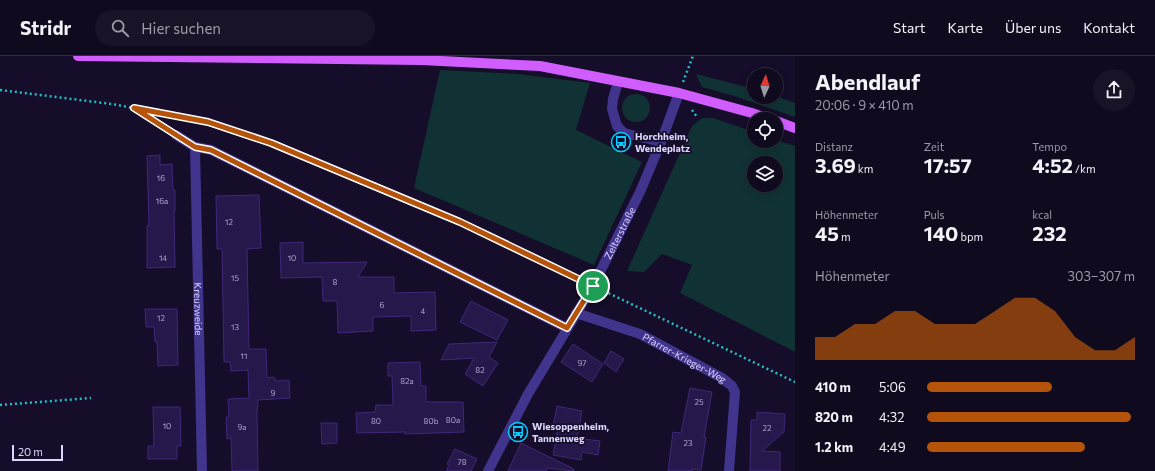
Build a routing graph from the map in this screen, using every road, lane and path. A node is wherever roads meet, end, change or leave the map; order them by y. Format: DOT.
graph roads {
  1 [pos="78,56"];
  2 [pos="693,56"];
  3 [pos="618,82"];
  4 [pos="0,90"];
  5 [pos="679,94"];
  6 [pos="134,108"];
  7 [pos="748,112"];
  8 [pos="783,124"];
  9 [pos="795,128"];
  10 [pos="176,135"];
  11 [pos="661,142"];
  12 [pos="195,147"];
  13 [pos="593,286"];
  14 [pos="576,313"];
  15 [pos="567,328"];
  16 [pos="795,382"];
  17 [pos="91,398"];
  18 [pos="0,405"];
  19 [pos="202,471"];
  20 [pos="488,471"];
  21 [pos="729,471"];
  1 -- 3 [label="main road"];
  2 -- 5 [label="path"];
  3 -- 5 [label="main road"];
  3 -- 11 [label="street"];
  4 -- 6 [label="path"];
  5 -- 7 [label="main road"];
  5 -- 11 [label="street, Zelterstraße"];
  6 -- 10 [label="path"];
  6 -- 13 [label="path"];
  8 -- 9 [label="main road"];
  10 -- 12 [label="street"];
  11 -- 13 [label="street, Zelterstraße"];
  12 -- 15 [label="street"];
  12 -- 19 [label="street, Kreuzweide"];
  13 -- 14 [label="street, Zelterstraße"];
  13 -- 16 [label="path"];
  14 -- 15 [label="street, Zelterstraße"];
  14 -- 21 [label="street, Pfarrer-Krieger-Weg"];
  15 -- 20 [label="street, Zelterstraße"];
  17 -- 18 [label="path"];
}
